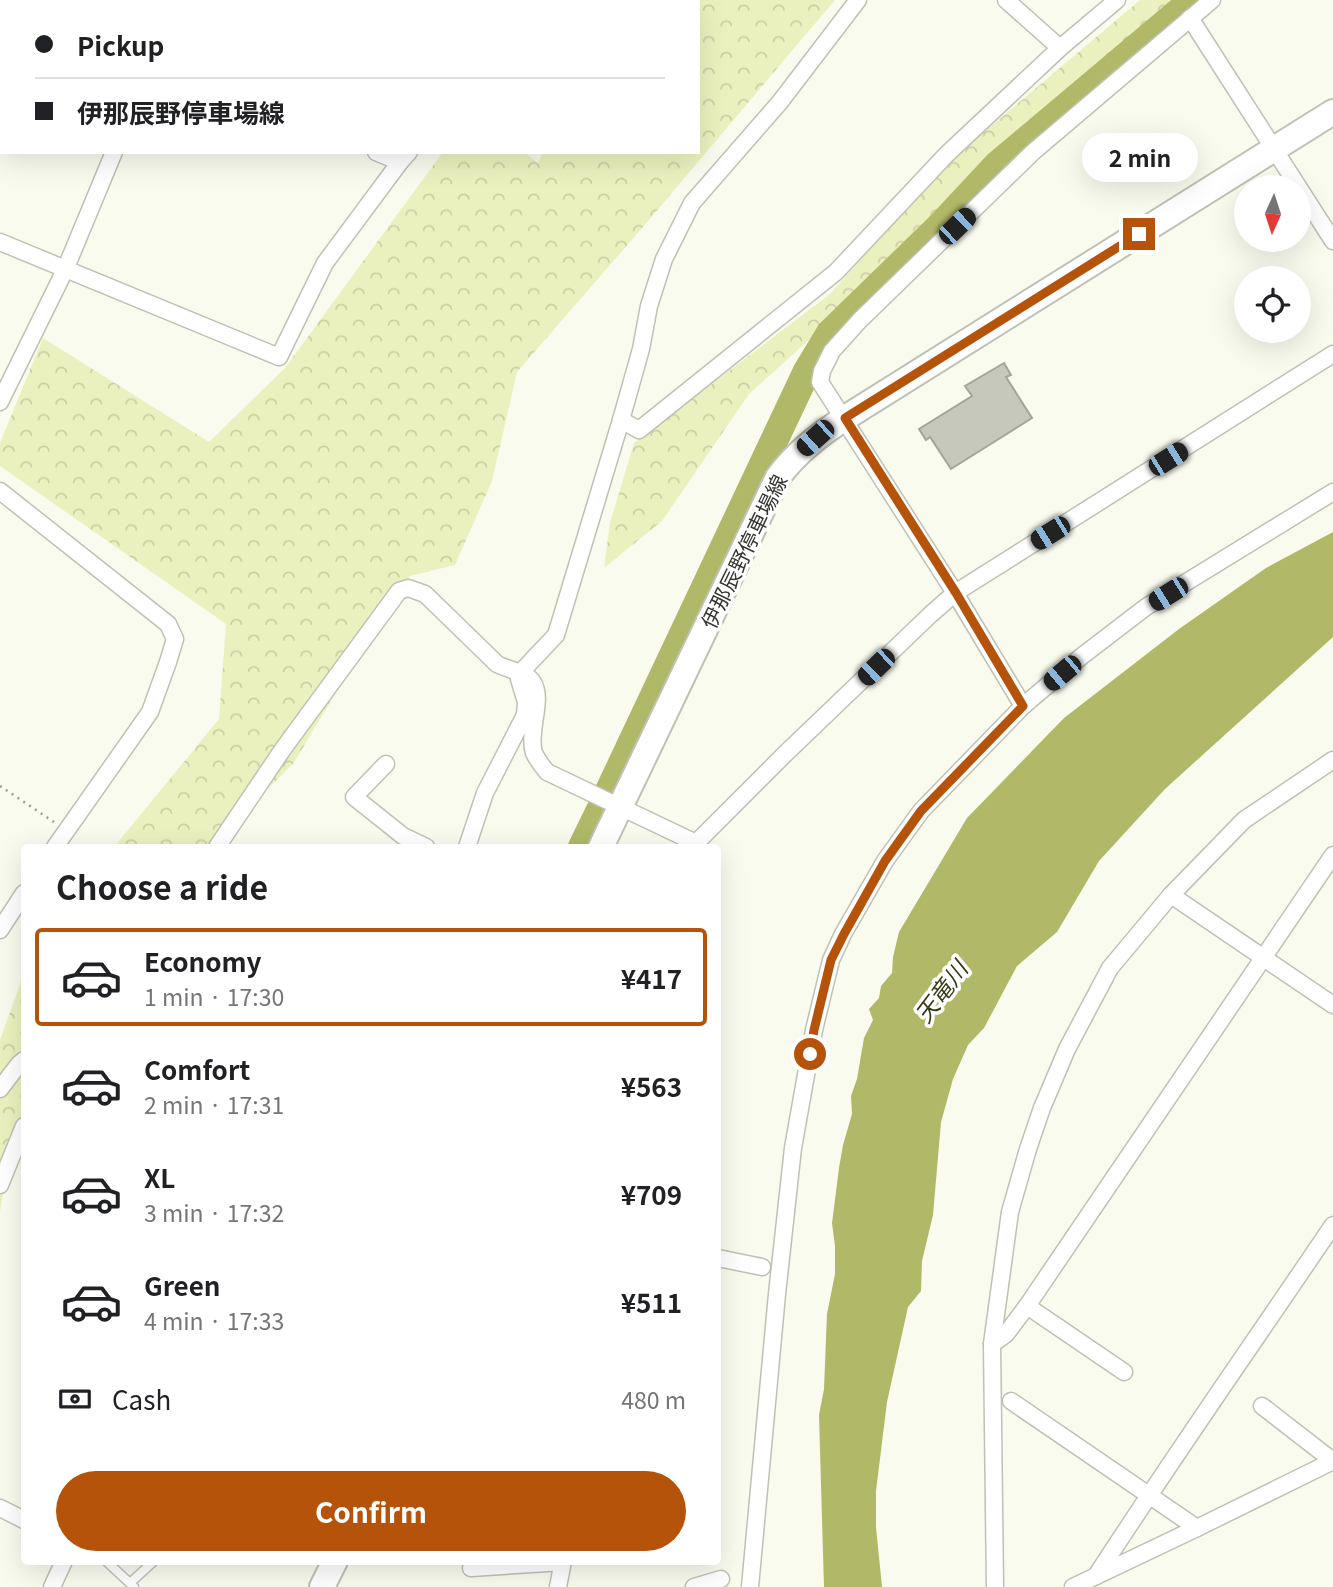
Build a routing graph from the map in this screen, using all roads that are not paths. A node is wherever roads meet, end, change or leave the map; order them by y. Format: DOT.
graph roads {
  1 [pos="858,0"];
  2 [pos="1006,0"];
  3 [pos="1116,0"];
  4 [pos="1212,0"];
  5 [pos="1190,18"];
  6 [pos="1060,48"];
  7 [pos="1333,112"];
  8 [pos="1275,149"];
  9 [pos="113,154"];
  10 [pos="388,154"];
  11 [pos="405,157"];
  12 [pos="1333,241"];
  13 [pos="0,242"];
  14 [pos="65,270"];
  15 [pos="1333,354"];
  16 [pos="0,402"];
  17 [pos="845,418"];
  18 [pos="621,420"];
  19 [pos="0,491"];
  20 [pos="1333,492"];
  21 [pos="956,593"];
  22 [pos="521,672"];
  23 [pos="1023,706"];
  24 [pos="1333,760"];
  25 [pos="386,764"];
  26 [pos="620,806"];
  27 [pos="57,844"];
  28 [pos="219,844"];
  29 [pos="420,844"];
  30 [pos="468,844"];
  31 [pos="602,844"];
  32 [pos="693,844"];
  33 [pos="696,844"];
  34 [pos="1333,855"];
  35 [pos="1171,895"];
  36 [pos="21,898"];
  37 [pos="0,930"];
  38 [pos="1263,956"];
  39 [pos="1333,1005"];
  40 [pos="21,1062"];
  41 [pos="0,1089"];
  42 [pos="21,1133"];
  43 [pos="0,1185"];
  44 [pos="1333,1225"];
  45 [pos="721,1259"];
  46 [pos="762,1267"];
  47 [pos="1027,1306"];
  48 [pos="992,1344"];
  49 [pos="1124,1372"];
  50 [pos="1011,1401"];
  51 [pos="1262,1406"];
  52 [pos="1149,1494"];
  53 [pos="0,1508"];
  54 [pos="21,1518"];
  55 [pos="1197,1528"];
  56 [pos="62,1565"];
  57 [pos="110,1565"];
  58 [pos="150,1565"];
  59 [pos="517,1565"];
  60 [pos="562,1565"];
  61 [pos="471,1568"];
  62 [pos="1096,1576"];
  63 [pos="722,1579"];
  64 [pos="132,1585"];
  65 [pos="52,1587"];
  66 [pos="558,1587"];
  67 [pos="694,1587"];
  68 [pos="750,1587"];
  69 [pos="995,1587"];
  70 [pos="1073,1587"];
  1 -- 18 [label="street"];
  2 -- 6 [label="street"];
  3 -- 6 [label="street"];
  4 -- 5 [label="street"];
  5 -- 8 [label="street"];
  5 -- 17 [label="street"];
  6 -- 18 [label="street"];
  7 -- 8 [label="main road, 伊那辰野停車場線"];
  8 -- 12 [label="street"];
  8 -- 17 [label="main road, 伊那辰野停車場線"];
  9 -- 14 [label="street"];
  10 -- 11 [label="street"];
  11 -- 14 [label="street"];
  13 -- 14 [label="street"];
  14 -- 16 [label="street"];
  15 -- 21 [label="street"];
  17 -- 21 [label="street"];
  17 -- 26 [label="main road, 伊那辰野停車場線"];
  18 -- 22 [label="street"];
  19 -- 27 [label="street"];
  20 -- 23 [label="street"];
  21 -- 23 [label="street"];
  21 -- 33 [label="street"];
  22 -- 26 [label="street"];
  22 -- 28 [label="street"];
  22 -- 30 [label="street"];
  23 -- 68 [label="street"];
  24 -- 35 [label="street"];
  25 -- 29 [label="street"];
  26 -- 31 [label="main road, 伊那辰野停車場線"];
  26 -- 32 [label="street"];
  34 -- 38 [label="street"];
  35 -- 38 [label="street"];
  35 -- 48 [label="street"];
  36 -- 37 [label="street"];
  38 -- 39 [label="street"];
  38 -- 47 [label="street"];
  40 -- 41 [label="street"];
  42 -- 43 [label="street"];
  44 -- 52 [label="street"];
  45 -- 46 [label="street"];
  47 -- 48 [label="street"];
  47 -- 49 [label="street"];
  48 -- 69 [label="street"];
  50 -- 52 [label="street"];
  51 -- 55 [label="street"];
  52 -- 55 [label="street"];
  52 -- 62 [label="street"];
  53 -- 54 [label="street"];
  55 -- 62 [label="street"];
  56 -- 65 [label="street"];
  57 -- 64 [label="lane"];
  58 -- 64 [label="lane"];
  59 -- 61 [label="street"];
  60 -- 66 [label="street"];
  62 -- 70 [label="street"];
  63 -- 67 [label="street"];
}
